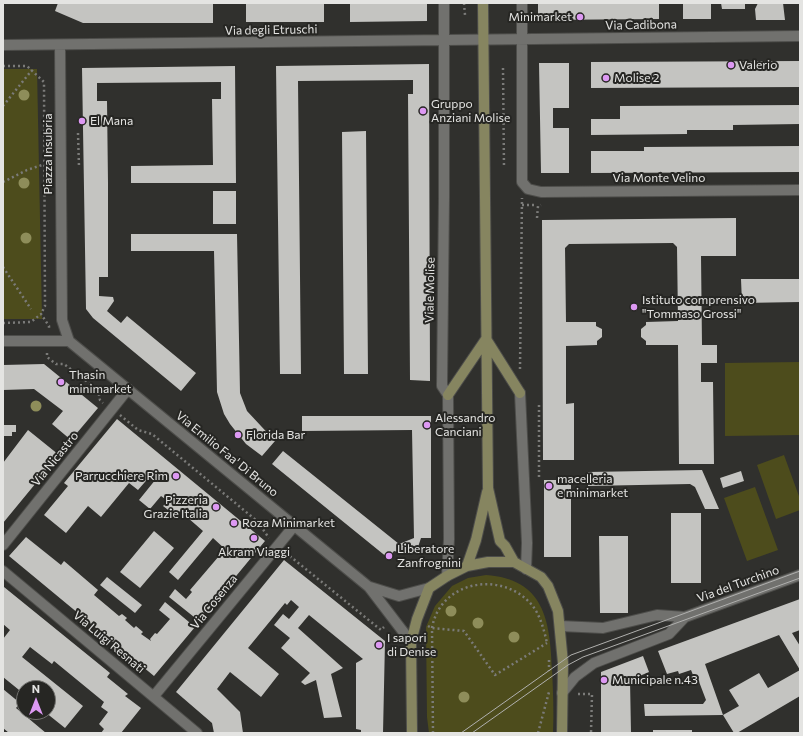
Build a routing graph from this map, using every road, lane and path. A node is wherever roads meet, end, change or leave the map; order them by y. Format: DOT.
graph roads {
  1 [pos="444,3"];
  2 [pos="464,3"];
  3 [pos="483,3"];
  4 [pos="522,3"];
  5 [pos="464,15"];
  6 [pos="800,36"];
  7 [pos="483,40"];
  8 [pos="523,40"];
  9 [pos="444,41"];
  10 [pos="3,45"];
  11 [pos="60,45"];
  12 [pos="3,66"];
  13 [pos="503,68"];
  14 [pos="32,70"];
  15 [pos="3,106"];
  16 [pos="78,133"];
  17 [pos="44,164"];
  18 [pos="49,164"];
  19 [pos="79,167"];
  20 [pos="504,168"];
  21 [pos="3,182"];
  22 [pos="522,182"];
  23 [pos="800,190"];
  24 [pos="522,205"];
  25 [pos="541,205"];
  26 [pos="3,267"];
  27 [pos="31,309"];
  28 [pos="41,314"];
  29 [pos="62,320"];
  30 [pos="3,323"];
  31 [pos="49,326"];
  32 [pos="486,339"];
  33 [pos="48,340"];
  34 [pos="3,341"];
  35 [pos="70,341"];
  36 [pos="47,357"];
  37 [pos="128,389"];
  38 [pos="520,393"];
  39 [pos="448,395"];
  40 [pos="539,405"];
  41 [pos="107,406"];
  42 [pos="119,414"];
  43 [pos="539,478"];
  44 [pos="488,488"];
  45 [pos="294,526"];
  46 [pos="273,541"];
  47 [pos="3,545"];
  48 [pos="283,550"];
  49 [pos="514,562"];
  50 [pos="467,566"];
  51 [pos="526,568"];
  52 [pos="3,571"];
  53 [pos="800,575"];
  54 [pos="447,576"];
  55 [pos="369,587"];
  56 [pos="429,588"];
  57 [pos="684,617"];
  58 [pos="560,626"];
  59 [pos="432,628"];
  60 [pos="380,630"];
  61 [pos="411,642"];
  62 [pos="549,658"];
  63 [pos="549,674"];
  64 [pos="549,686"];
  65 [pos="562,693"];
  66 [pos="592,694"];
  67 [pos="154,696"];
  68 [pos="197,733"];
  69 [pos="412,733"];
  70 [pos="433,733"];
  71 [pos="538,733"];
  72 [pos="562,733"];
  73 [pos="591,733"];
  1 -- 9 [label="street, Viale Molise"];
  2 -- 5 [label="path"];
  3 -- 7 [label="main road"];
  4 -- 8 [label="street"];
  6 -- 8 [label="street, Via Cadibona"];
  7 -- 8 [label="street, Via Cadibona"];
  7 -- 9 [label="street, Via degli Etruschi"];
  7 -- 32 [label="main road"];
  8 -- 22 [label="street"];
  9 -- 11 [label="street, Via degli Etruschi"];
  9 -- 39 [label="street, Viale Molise"];
  10 -- 11 [label="street"];
  11 -- 29 [label="street, Piazza Insubria"];
  12 -- 14 [label="path"];
  13 -- 20 [label="path"];
  14 -- 15 [label="path"];
  14 -- 17 [label="path, Piazza Insubria"];
  16 -- 19 [label="path"];
  17 -- 18 [label="path"];
  17 -- 21 [label="path"];
  17 -- 28 [label="path, Piazza Insubria"];
  22 -- 23 [label="street, Via Monte Velino"];
  22 -- 24 [label="path"];
  24 -- 25 [label="path"];
  24 -- 38 [label="path"];
  26 -- 27 [label="path"];
  28 -- 30 [label="path"];
  28 -- 31 [label="path"];
  29 -- 33 [label="street"];
  29 -- 35 [label="street, Piazza Insubria"];
  32 -- 38 [label="main road"];
  32 -- 39 [label="main road"];
  32 -- 44 [label="main road"];
  33 -- 34 [label="street"];
  33 -- 35 [label="street"];
  35 -- 37 [label="street, Via Emilio Faa' Di Bruno"];
  36 -- 41 [label="path"];
  37 -- 45 [label="street, Via Emilio Faa' Di Bruno"];
  37 -- 47 [label="street, Via Nicastro"];
  38 -- 51 [label="street"];
  39 -- 54 [label="street, Viale Molise"];
  40 -- 43 [label="path"];
  42 -- 46 [label="path"];
  44 -- 49 [label="main road"];
  44 -- 50 [label="main road"];
  45 -- 55 [label="street, Via Emilio Faa' Di Bruno"];
  45 -- 67 [label="street, Via Cosenza"];
  48 -- 60 [label="path"];
  49 -- 50 [label="main road"];
  49 -- 51 [label="main road"];
  50 -- 54 [label="main road"];
  51 -- 58 [label="main road"];
  52 -- 67 [label="street, Via Luigi Resnati"];
  53 -- 57 [label="street, Via del Turchino"];
  54 -- 56 [label="main road"];
  55 -- 56 [label="street, Via Emilio Faa' Di Bruno"];
  55 -- 61 [label="street, Via Emilio Faa' Di Bruno"];
  56 -- 61 [label="main road"];
  57 -- 58 [label="street, Via del Turchino"];
  57 -- 65 [label="street, Via del Turchino"];
  58 -- 65 [label="main road"];
  59 -- 59 [label="path"];
  59 -- 70 [label="path"];
  61 -- 69 [label="main road"];
  62 -- 63 [label="path"];
  64 -- 71 [label="path"];
  65 -- 72 [label="main road"];
  66 -- 73 [label="path"];
  67 -- 68 [label="street, Via Luigi Resnati"];
}
